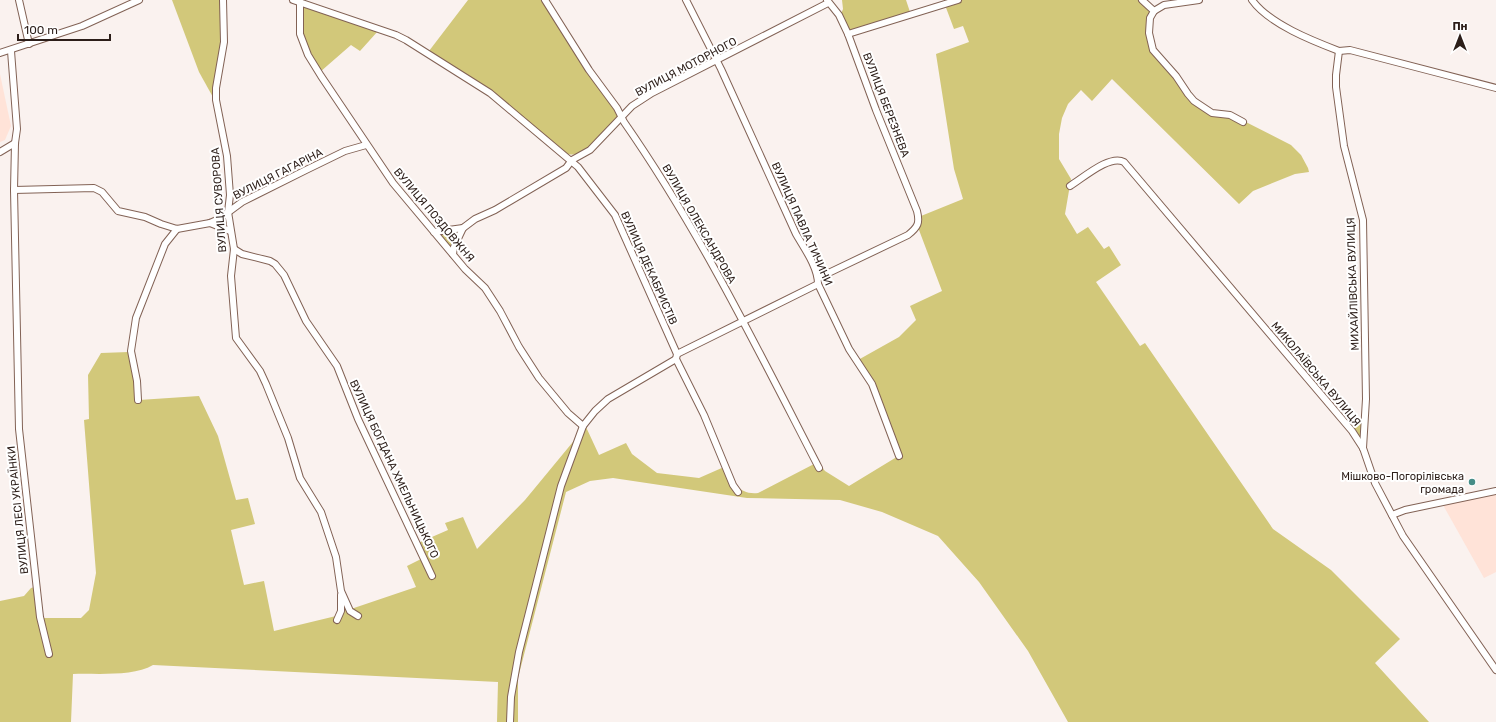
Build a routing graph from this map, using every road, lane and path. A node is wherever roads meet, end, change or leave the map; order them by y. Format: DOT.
graph roads {
  1 [pos="19,0"];
  2 [pos="139,0"];
  3 [pos="223,0"];
  4 [pos="294,0"];
  5 [pos="545,0"];
  6 [pos="686,0"];
  7 [pos="958,0"];
  8 [pos="1142,0"];
  9 [pos="1199,0"];
  10 [pos="1248,0"];
  11 [pos="300,2"];
  12 [pos="828,2"];
  13 [pos="1254,2"];
  14 [pos="1154,11"];
  15 [pos="848,34"];
  16 [pos="29,44"];
  17 [pos="11,51"];
  18 [pos="1339,51"];
  19 [pos="0,53"];
  20 [pos="716,62"];
  21 [pos="1496,88"];
  22 [pos="622,117"];
  23 [pos="1243,122"];
  24 [pos="15,143"];
  25 [pos="366,145"];
  26 [pos="0,152"];
  27 [pos="572,160"];
  28 [pos="1070,186"];
  29 [pos="14,190"];
  30 [pos="228,212"];
  31 [pos="210,223"];
  32 [pos="463,228"];
  33 [pos="177,229"];
  34 [pos="230,231"];
  35 [pos="434,232"];
  36 [pos="234,250"];
  37 [pos="453,254"];
  38 [pos="818,281"];
  39 [pos="744,321"];
  40 [pos="677,356"];
  41 [pos="138,400"];
  42 [pos="583,426"];
  43 [pos="1363,448"];
  44 [pos="899,456"];
  45 [pos="819,468"];
  46 [pos="738,492"];
  47 [pos="1496,492"];
  48 [pos="1392,516"];
  49 [pos="432,576"];
  50 [pos="341,591"];
  51 [pos="358,616"];
  52 [pos="337,620"];
  53 [pos="49,654"];
  54 [pos="1496,670"];
  55 [pos="510,722"];
  1 -- 16 [label="street"];
  2 -- 16 [label="street"];
  3 -- 30 [label="street, ВУЛИЦЯ СУВОРОВА"];
  4 -- 11 [label="street, ВУЛИЦЯ ДЕКАБРИСТІВ"];
  5 -- 22 [label="street, ВУЛИЦЯ ОЛЕКСАНДРОВА"];
  6 -- 20 [label="street, ВУЛИЦЯ ПАВЛА ТИЧИНИ"];
  7 -- 15 [label="street"];
  8 -- 14 [label="street"];
  9 -- 14 [label="street"];
  10 -- 13 [label="street"];
  11 -- 25 [label="street, ВУЛИЦЯ ПОЗДОВЖНЯ"];
  11 -- 27 [label="street, ВУЛИЦЯ ДЕКАБРИСТІВ"];
  12 -- 15 [label="street, ВУЛИЦЯ БЕРЕЗНЕВА"];
  12 -- 20 [label="street, ВУЛИЦЯ МОТОРНОГО"];
  13 -- 18 [label="street"];
  14 -- 23 [label="street"];
  15 -- 38 [label="street, ВУЛИЦЯ БЕРЕЗНЕВА"];
  16 -- 17 [label="street"];
  17 -- 19 [label="street"];
  17 -- 24 [label="street, ВУЛИЦЯ ЛЕСІ УКРАЇНКИ"];
  18 -- 21 [label="street"];
  18 -- 43 [label="street, МИХАЙЛІВСЬКА ВУЛИЦЯ"];
  20 -- 22 [label="street, ВУЛИЦЯ МОТОРНОГО"];
  20 -- 38 [label="street, ВУЛИЦЯ ПАВЛА ТИЧИНИ"];
  22 -- 27 [label="street, ВУЛИЦЯ МОТОРНОГО"];
  22 -- 39 [label="street, ВУЛИЦЯ ОЛЕКСАНДРОВА"];
  24 -- 26 [label="street"];
  24 -- 29 [label="street, ВУЛИЦЯ ЛЕСІ УКРАЇНКИ"];
  25 -- 30 [label="street, ВУЛИЦЯ ГАГАРІНА"];
  25 -- 35 [label="street, ВУЛИЦЯ ПОЗДОВЖНЯ"];
  27 -- 32 [label="street, ВУЛИЦЯ МОТОРНОГО"];
  27 -- 40 [label="street, ВУЛИЦЯ ДЕКАБРИСТІВ"];
  28 -- 43 [label="street, МИКОЛАЇВСЬКА ВУЛИЦЯ"];
  29 -- 33 [label="street, ВУЛИЦЯ ГАГАРІНА"];
  29 -- 53 [label="street, ВУЛИЦЯ ЛЕСІ УКРАЇНКИ"];
  30 -- 31 [label="street, ВУЛИЦЯ ГАГАРІНА"];
  30 -- 34 [label="street, ВУЛИЦЯ СУВОРОВА"];
  31 -- 33 [label="street, ВУЛИЦЯ ГАГАРІНА"];
  31 -- 34 [label="street"];
  32 -- 35 [label="street, ВУЛИЦЯ МОТОРНОГО"];
  32 -- 37 [label="street"];
  33 -- 41 [label="street"];
  34 -- 36 [label="street, ВУЛИЦЯ СУВОРОВА"];
  35 -- 37 [label="street, ВУЛИЦЯ ПОЗДОВЖНЯ"];
  36 -- 49 [label="street, ВУЛИЦЯ БОГДАНА ХМЕЛЬНИЦЬКОГО"];
  36 -- 50 [label="street, ВУЛИЦЯ СУВОРОВА"];
  37 -- 42 [label="street, ВУЛИЦЯ ПОЗДОВЖНЯ"];
  38 -- 39 [label="street"];
  38 -- 44 [label="street, ВУЛИЦЯ ПАВЛА ТИЧИНИ"];
  39 -- 40 [label="street"];
  39 -- 45 [label="street, ВУЛИЦЯ ОЛЕКСАНДРОВА"];
  40 -- 42 [label="street"];
  40 -- 46 [label="street, ВУЛИЦЯ ДЕКАБРИСТІВ"];
  42 -- 55 [label="street"];
  43 -- 48 [label="street, МИКОЛАЇВСЬКА ВУЛИЦЯ"];
  47 -- 48 [label="street"];
  48 -- 54 [label="street, МИКОЛАЇВСЬКА ВУЛИЦЯ"];
  50 -- 51 [label="street, ВУЛИЦЯ СУВОРОВА"];
  50 -- 52 [label="street, ВУЛИЦЯ СУВОРОВА"];
}
